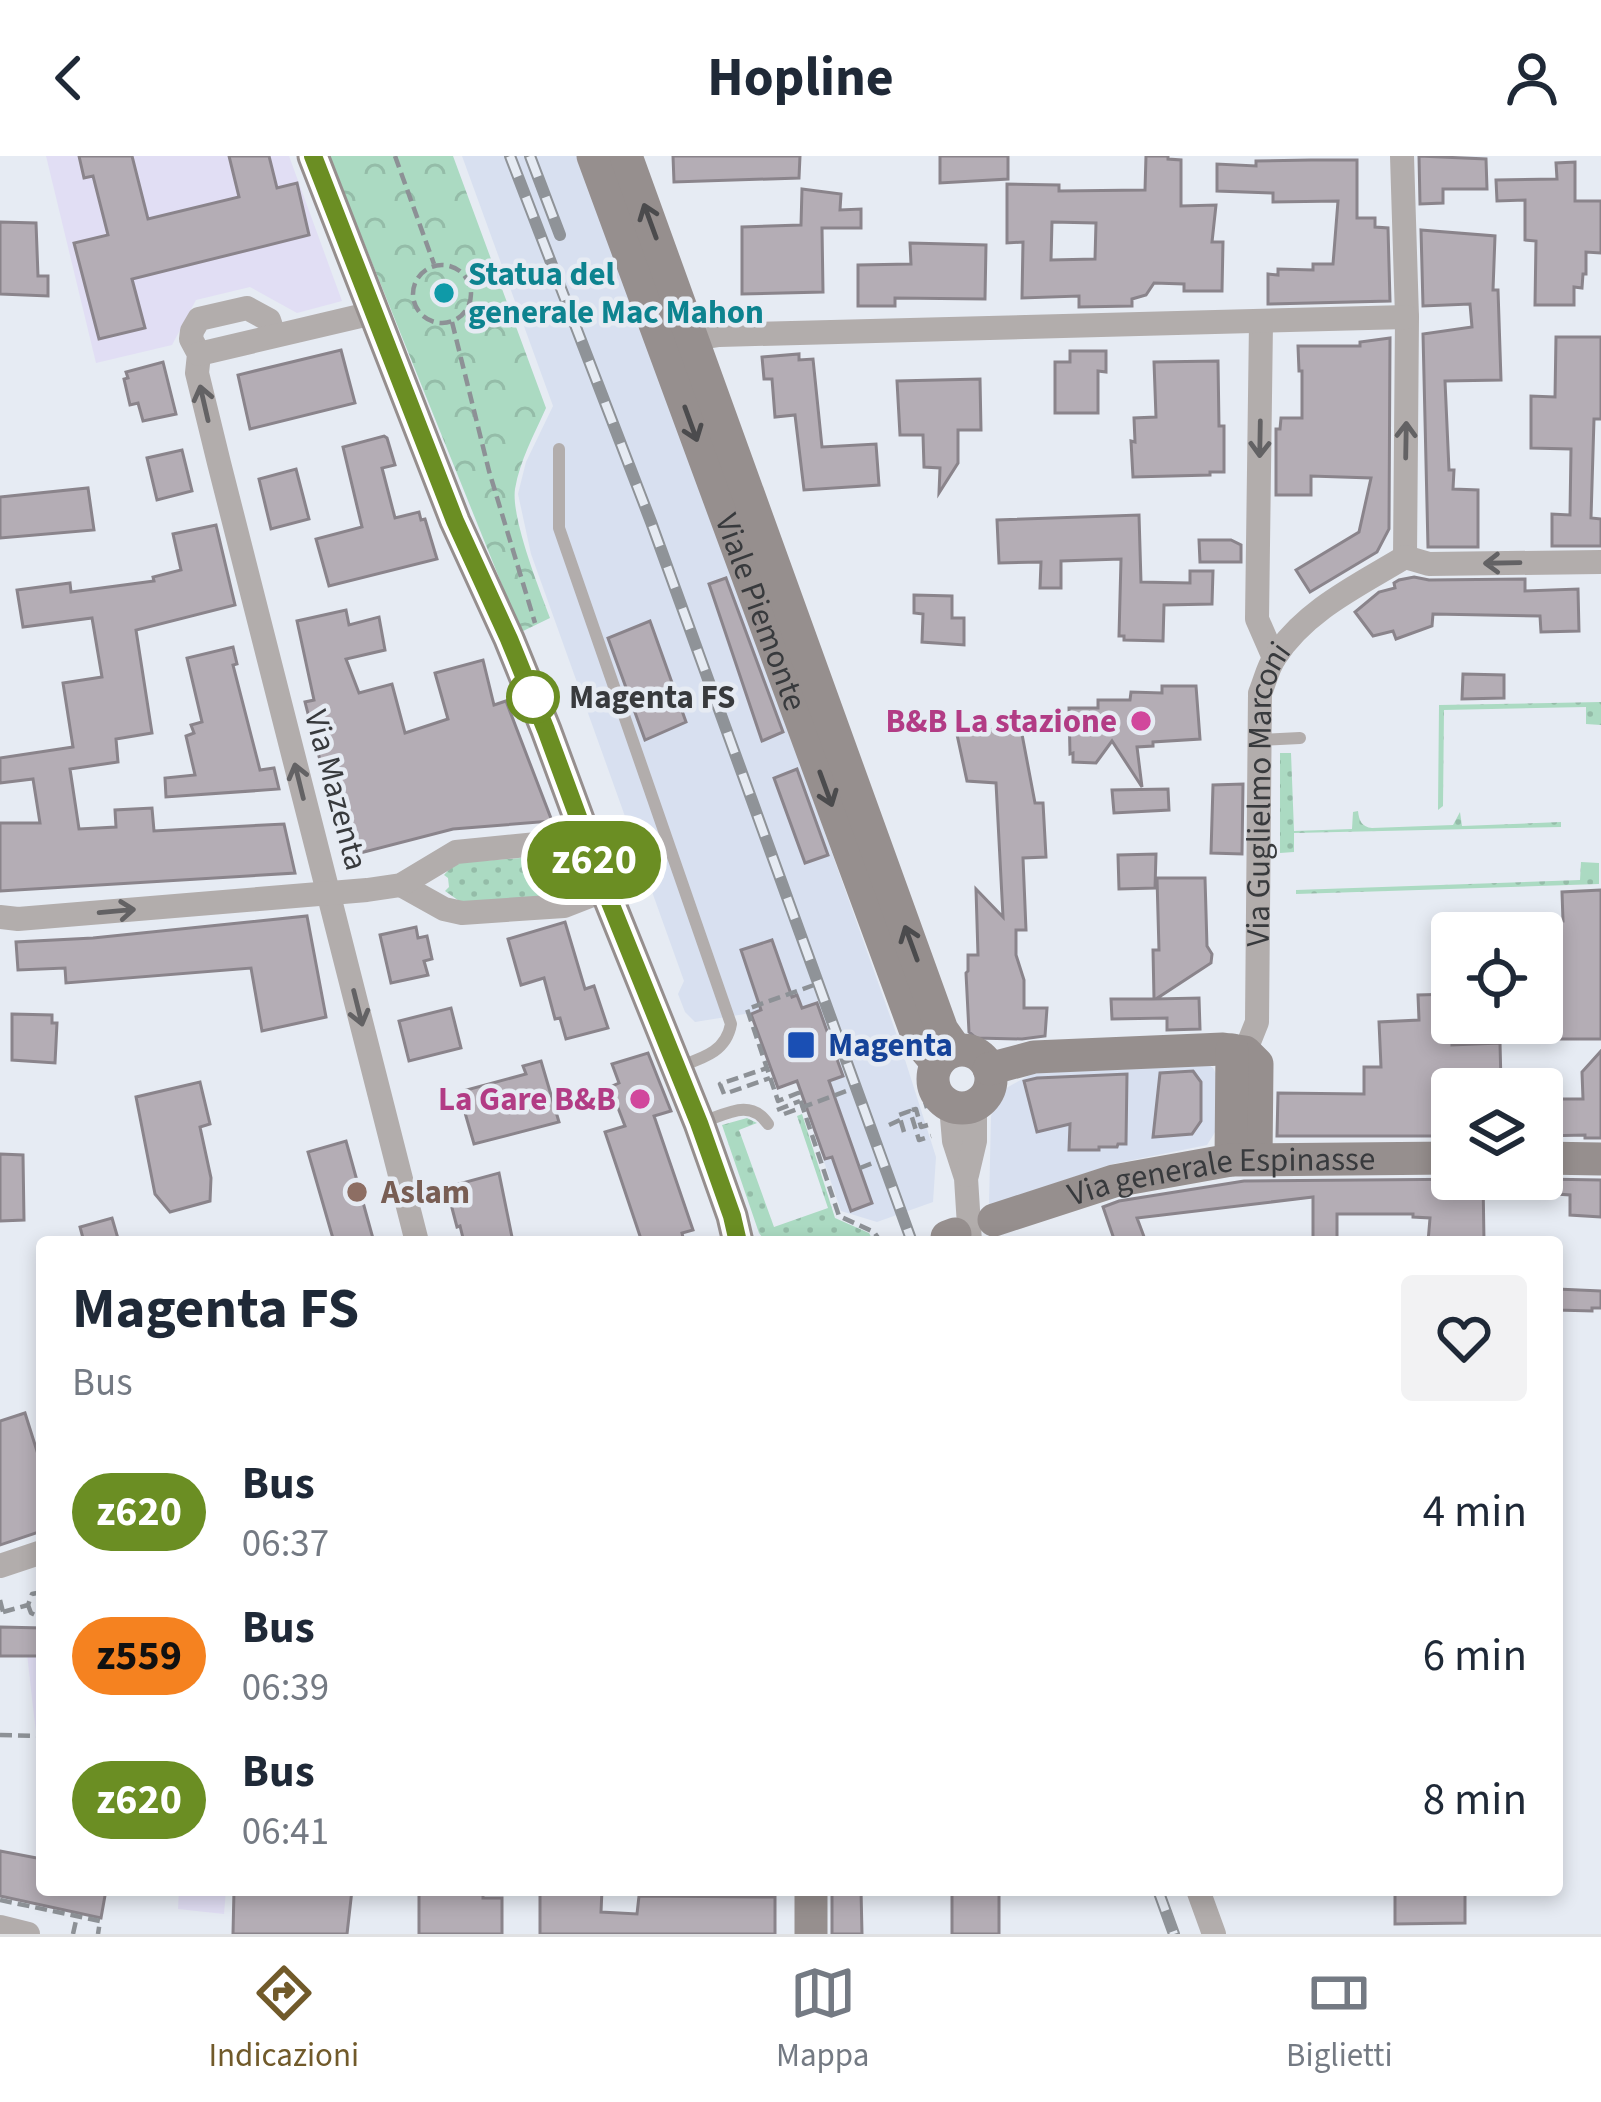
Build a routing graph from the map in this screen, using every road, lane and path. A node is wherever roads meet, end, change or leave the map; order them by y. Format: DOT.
graph roads {
  1 [pos="313,156"];
  2 [pos="395,156"];
  3 [pos="593,156"];
  4 [pos="626,156"];
  5 [pos="1402,156"];
  6 [pos="434,266"];
  7 [pos="373,313"];
  8 [pos="1407,316"];
  9 [pos="452,322"];
  10 [pos="1262,322"];
  11 [pos="679,346"];
  12 [pos="559,449"];
  13 [pos="1405,557"];
  14 [pos="1601,562"];
  15 [pos="536,625"];
  16 [pos="1274,658"];
  17 [pos="1300,738"];
  18 [pos="1259,740"];
  19 [pos="585,836"];
  20 [pos="401,885"];
  21 [pos="605,890"];
  22 [pos="329,894"];
  23 [pos="0,917"];
  24 [pos="814,985"];
  25 [pos="1238,1051"];
  26 [pos="947,1057"];
  27 [pos="677,1067"];
  28 [pos="767,1068"];
  29 [pos="989,1069"];
  30 [pos="770,1078"];
  31 [pos="852,1089"];
  32 [pos="736,1090"];
  33 [pos="724,1094"];
  34 [pos="801,1104"];
  35 [pos="963,1106"];
  36 [pos="910,1111"];
  37 [pos="774,1117"];
  38 [pos="900,1120"];
  39 [pos="699,1123"];
  40 [pos="889,1125"];
  41 [pos="904,1132"];
  42 [pos="1563,1158"];
  43 [pos="1431,1159"];
  44 [pos="1601,1159"];
  45 [pos="1244,1160"];
  46 [pos="878,1161"];
  47 [pos="860,1168"];
  48 [pos="967,1233"];
  49 [pos="415,1236"];
  50 [pos="737,1236"];
  51 [pos="877,1236"];
  52 [pos="36,1554"];
  53 [pos="0,1566"];
  54 [pos="36,1593"];
  55 [pos="0,1600"];
  56 [pos="28,1605"];
  57 [pos="2,1613"];
  58 [pos="36,1615"];
  59 [pos="0,1735"];
  60 [pos="36,1736"];
  61 [pos="811,1896"];
  62 [pos="1200,1896"];
  63 [pos="0,1900"];
  64 [pos="77,1916"];
  65 [pos="0,1927"];
  66 [pos="28,1934"];
  67 [pos="73,1934"];
  68 [pos="98,1934"];
  69 [pos="812,1934"];
  70 [pos="1214,1934"];
  1 -- 7 [label="street"];
  2 -- 6 [label="path"];
  3 -- 11 [label="street, Viale Piemonte"];
  11 -- 4 [label="street, Viale Piemonte, one-way"];
  5 -- 8 [label="street"];
  6 -- 9 [label="path"];
  6 -- 9 [label="path"];
  7 -- 19 [label="street"];
  22 -- 7 [label="street, Via Mazenta, one-way"];
  8 -- 10 [label="street"];
  13 -- 8 [label="street, one-way"];
  9 -- 15 [label="path"];
  10 -- 11 [label="street"];
  10 -- 16 [label="street, Via Guglielmo Marconi, one-way"];
  11 -- 26 [label="street, Viale Piemonte"];
  12 -- 27 [label="lane"];
  14 -- 13 [label="street, one-way"];
  13 -- 16 [label="street"];
  16 -- 18 [label="street, Via Guglielmo Marconi"];
  17 -- 18 [label="lane"];
  18 -- 25 [label="street, Via Guglielmo Marconi"];
  19 -- 20 [label="street"];
  19 -- 21 [label="street"];
  20 -- 21 [label="street"];
  20 -- 22 [label="street"];
  21 -- 27 [label="street"];
  23 -- 22 [label="street, one-way"];
  22 -- 49 [label="street, Via Mazenta, one-way"];
  24 -- 28 [label="path"];
  25 -- 29 [label="street"];
  25 -- 45 [label="street, Via Guglielmo Marconi"];
  26 -- 29 [label="street"];
  26 -- 35 [label="street"];
  27 -- 39 [label="street"];
  28 -- 30 [label="path"];
  28 -- 33 [label="path"];
  29 -- 35 [label="street"];
  30 -- 32 [label="path"];
  30 -- 34 [label="path"];
  31 -- 34 [label="path"];
  34 -- 37 [label="path"];
  34 -- 51 [label="path"];
  35 -- 48 [label="street"];
  36 -- 36 [label="path"];
  36 -- 38 [label="path"];
  37 -- 39 [label="lane"];
  38 -- 40 [label="path"];
  38 -- 41 [label="path"];
  39 -- 50 [label="street"];
  42 -- 44 [label="street"];
  43 -- 45 [label="street, Via generale Espinasse"];
  45 -- 48 [label="street, Via generale Espinasse"];
  46 -- 47 [label="path"];
  52 -- 53 [label="street"];
  54 -- 56 [label="path"];
  55 -- 57 [label="path"];
  56 -- 57 [label="path"];
  56 -- 58 [label="path"];
  59 -- 60 [label="path"];
  61 -- 69 [label="street"];
  62 -- 70 [label="street"];
  63 -- 64 [label="path"];
  64 -- 67 [label="path"];
  64 -- 68 [label="path"];
  65 -- 66 [label="street"];
}
